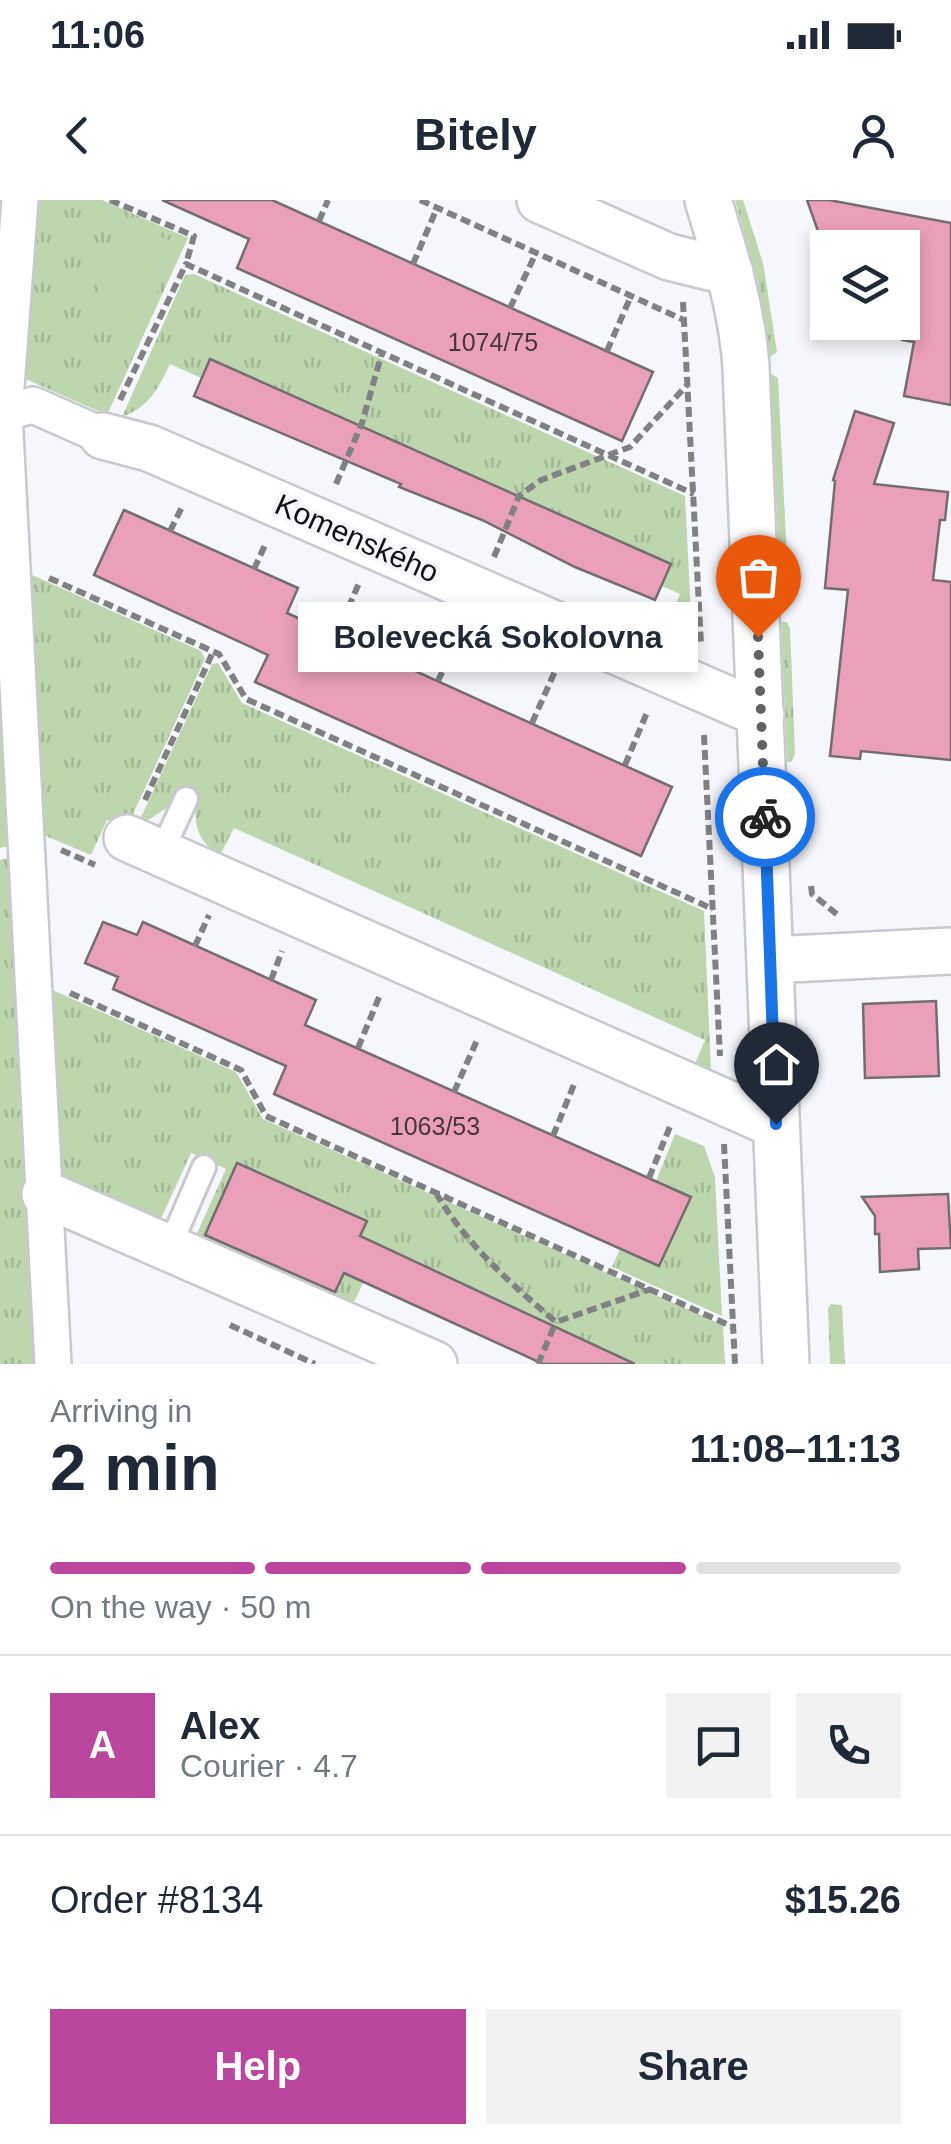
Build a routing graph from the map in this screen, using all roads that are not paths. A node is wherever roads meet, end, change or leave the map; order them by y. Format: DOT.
graph roads {
  1 [pos="20,200"];
  2 [pos="540,200"];
  3 [pos="708,200"];
  4 [pos="730,272"];
  5 [pos="4,413"];
  6 [pos="103,436"];
  7 [pos="761,714"];
  8 [pos="186,800"];
  9 [pos="144,845"];
  10 [pos="951,951"];
  11 [pos="770,960"];
  12 [pos="776,1124"];
  13 [pos="204,1167"];
  14 [pos="44,1194"];
  15 [pos="169,1248"];
  16 [pos="54,1364"];
  17 [pos="434,1364"];
  18 [pos="786,1364"];
  1 -- 5 [label="street"];
  2 -- 4 [label="street"];
  3 -- 4 [label="street"];
  4 -- 7 [label="street"];
  5 -- 6 [label="street, Komenského"];
  5 -- 14 [label="street"];
  6 -- 7 [label="street, Komenského"];
  7 -- 11 [label="street"];
  8 -- 9 [label="lane"];
  9 -- 12 [label="street"];
  10 -- 11 [label="street"];
  11 -- 12 [label="street"];
  12 -- 18 [label="street"];
  13 -- 15 [label="lane"];
  14 -- 15 [label="street"];
  14 -- 16 [label="street"];
  15 -- 17 [label="street"];
}
